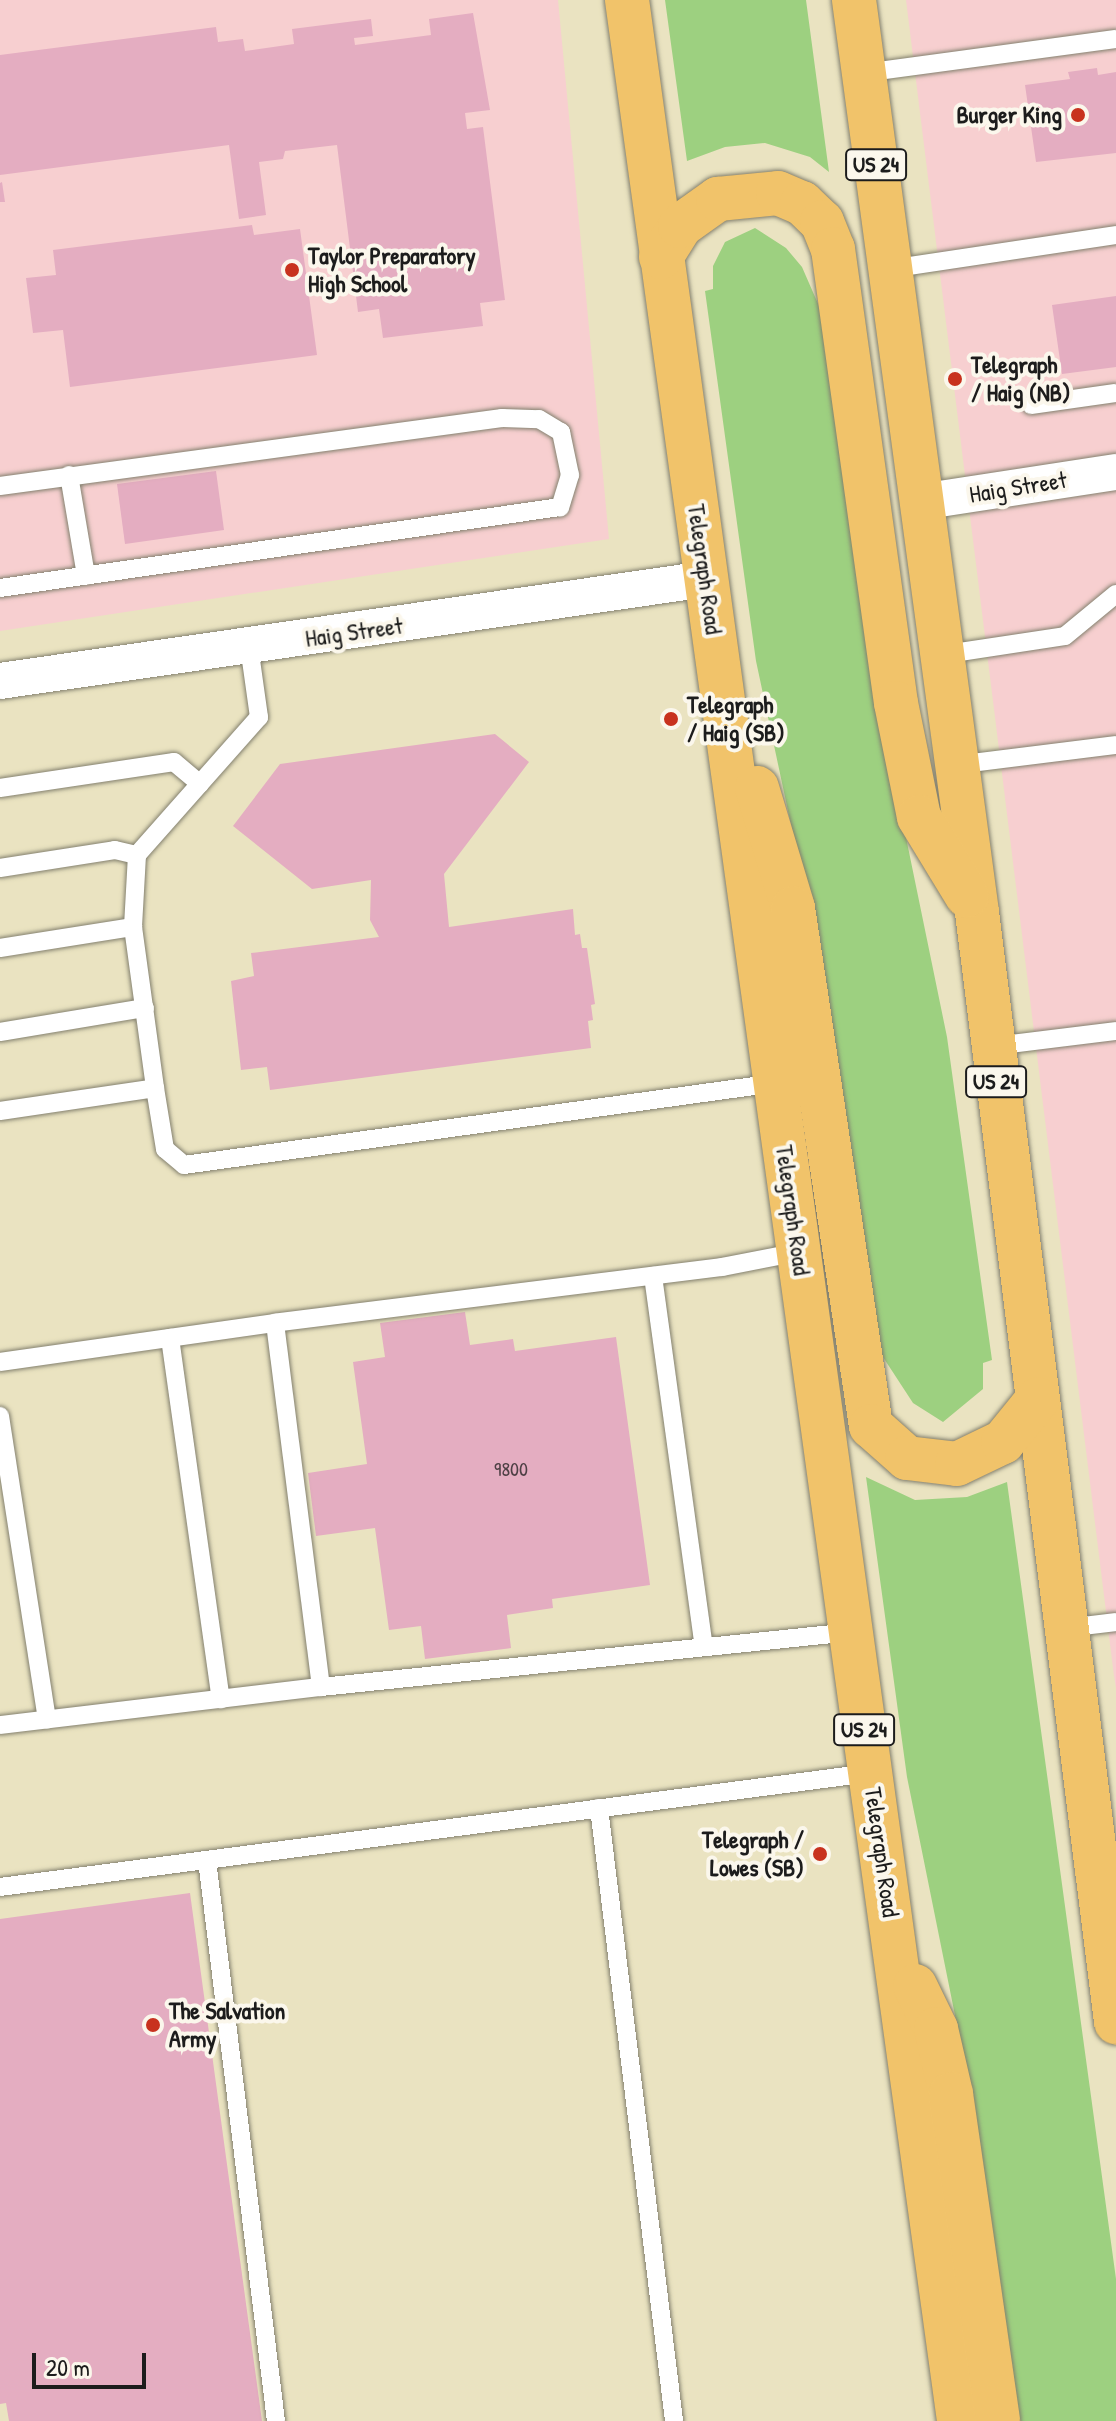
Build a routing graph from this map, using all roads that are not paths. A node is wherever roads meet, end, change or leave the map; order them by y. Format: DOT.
graph roads {
  1 [pos="627,0"];
  2 [pos="854,0"];
  3 [pos="1116,39"];
  4 [pos="864,73"];
  5 [pos="1116,235"];
  6 [pos="661,257"];
  7 [pos="889,269"];
  8 [pos="1116,397"];
  9 [pos="1031,405"];
  10 [pos="1116,472"];
  11 [pos="69,475"];
  12 [pos="0,486"];
  13 [pos="920,502"];
  14 [pos="86,576"];
  15 [pos="706,579"];
  16 [pos="0,588"];
  17 [pos="1116,594"];
  18 [pos="249,646"];
  19 [pos="940,655"];
  20 [pos="717,659"];
  21 [pos="0,681"];
  22 [pos="1116,745"];
  23 [pos="955,765"];
  24 [pos="200,784"];
  25 [pos="0,788"];
  26 [pos="137,855"];
  27 [pos="0,868"];
  28 [pos="977,912"];
  29 [pos="133,927"];
  30 [pos="0,948"];
  31 [pos="145,1008"];
  32 [pos="1116,1031"];
  33 [pos="0,1032"];
  34 [pos="991,1047"];
  35 [pos="776,1083"];
  36 [pos="155,1088"];
  37 [pos="0,1111"];
  38 [pos="799,1252"];
  39 [pos="653,1276"];
  40 [pos="275,1323"];
  41 [pos="170,1338"];
  42 [pos="0,1362"];
  43 [pos="1038,1399"];
  44 [pos="0,1416"];
  45 [pos="1116,1622"];
  46 [pos="1066,1628"];
  47 [pos="851,1632"];
  48 [pos="704,1647"];
  49 [pos="321,1687"];
  50 [pos="221,1699"];
  51 [pos="47,1719"];
  52 [pos="0,1725"];
  53 [pos="870,1773"];
  54 [pos="599,1808"];
  55 [pos="1105,1856"];
  56 [pos="207,1860"];
  57 [pos="0,1887"];
  58 [pos="894,1941"];
  59 [pos="1113,1969"];
  60 [pos="1116,2022"];
  61 [pos="276,2421"];
  62 [pos="674,2421"];
  63 [pos="959,2421"];
  64 [pos="998,2421"];
  1 -- 6 [label="main road, Telegraph Road / US 24"];
  2 -- 4 [label="main road, US 24"];
  3 -- 4 [label="lane"];
  4 -- 7 [label="main road, US 24"];
  5 -- 7 [label="lane"];
  6 -- 15 [label="main road, Telegraph Road / US 24"];
  6 -- 28 [label="main road"];
  7 -- 13 [label="main road, US 24"];
  8 -- 9 [label="lane"];
  10 -- 13 [label="street, Haig Street"];
  11 -- 12 [label="lane"];
  11 -- 14 [label="lane"];
  11 -- 14 [label="lane"];
  13 -- 19 [label="main road, US 24"];
  14 -- 16 [label="lane"];
  15 -- 18 [label="street, Haig Street"];
  15 -- 20 [label="main road, Telegraph Road / US 24"];
  17 -- 19 [label="lane"];
  18 -- 21 [label="street, Haig Street"];
  18 -- 24 [label="lane"];
  19 -- 23 [label="main road, US 24"];
  20 -- 35 [label="main road, Telegraph Road / US 24"];
  20 -- 43 [label="main road"];
  22 -- 23 [label="lane"];
  23 -- 28 [label="main road, US 24"];
  24 -- 25 [label="lane"];
  24 -- 26 [label="lane"];
  26 -- 27 [label="lane"];
  26 -- 29 [label="lane"];
  28 -- 34 [label="main road, US 24"];
  29 -- 30 [label="lane"];
  29 -- 31 [label="lane"];
  31 -- 33 [label="lane"];
  31 -- 36 [label="lane"];
  32 -- 34 [label="lane"];
  34 -- 43 [label="main road, US 24"];
  35 -- 36 [label="lane"];
  35 -- 38 [label="main road, Telegraph Road / US 24"];
  36 -- 37 [label="lane"];
  38 -- 39 [label="lane"];
  38 -- 47 [label="main road, Telegraph Road / US 24"];
  39 -- 40 [label="lane"];
  39 -- 48 [label="lane"];
  40 -- 41 [label="lane"];
  40 -- 49 [label="lane"];
  41 -- 42 [label="lane"];
  41 -- 50 [label="lane"];
  43 -- 46 [label="main road, US 24"];
  44 -- 51 [label="lane"];
  45 -- 46 [label="lane"];
  46 -- 55 [label="main road, US 24"];
  47 -- 48 [label="lane"];
  47 -- 53 [label="main road, Telegraph Road / US 24"];
  48 -- 49 [label="lane"];
  49 -- 50 [label="lane"];
  50 -- 51 [label="lane"];
  51 -- 52 [label="lane"];
  53 -- 54 [label="lane"];
  53 -- 58 [label="main road, Telegraph Road / US 24"];
  54 -- 56 [label="lane"];
  54 -- 62 [label="lane"];
  55 -- 59 [label="main road, US 24"];
  56 -- 57 [label="lane"];
  56 -- 61 [label="lane"];
  58 -- 63 [label="main road, Telegraph Road / US 24"];
  58 -- 64 [label="main road"];
  59 -- 60 [label="main road, US 24"];
}
